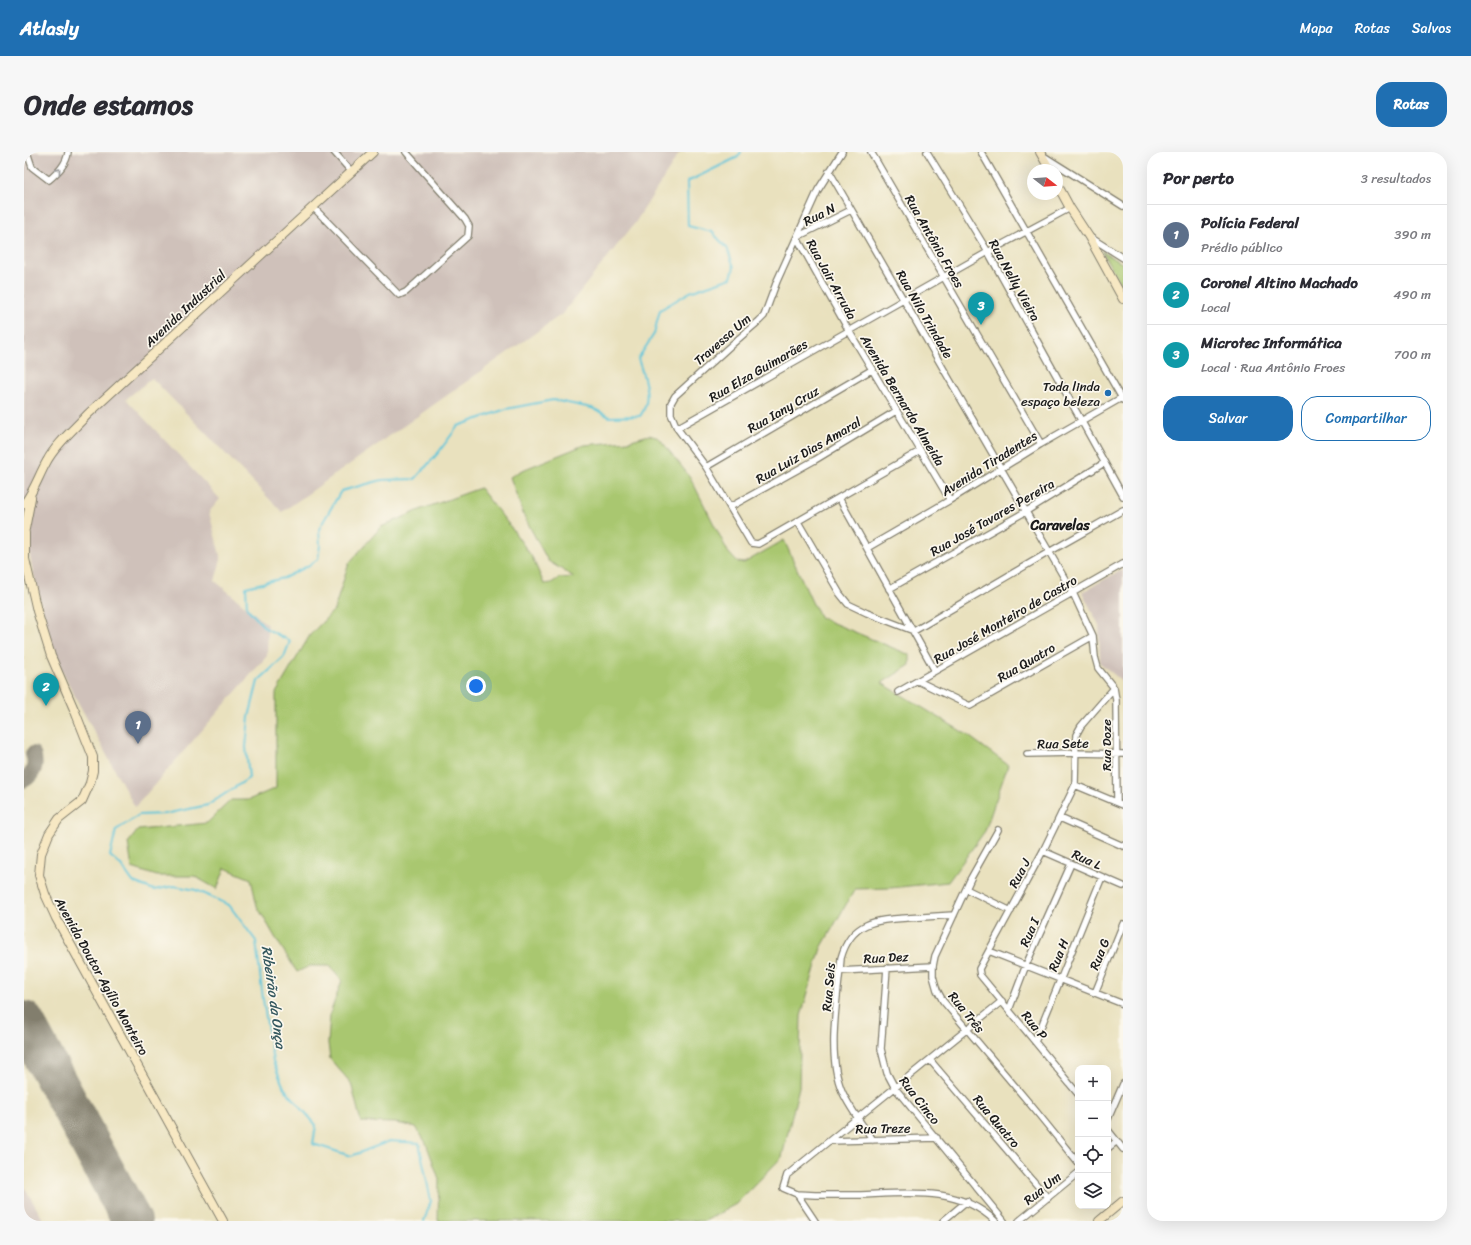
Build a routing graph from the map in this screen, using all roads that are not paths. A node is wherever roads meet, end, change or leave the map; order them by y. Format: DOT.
graph roads {
  1 [pos="27,152"];
  2 [pos="68,152"];
  3 [pos="334,152"];
  4 [pos="373,152"];
  5 [pos="406,152"];
  6 [pos="842,152"];
  7 [pos="871,152"];
  8 [pos="927,152"];
  9 [pos="981,152"];
  10 [pos="1041,153"];
  11 [pos="1047,164"];
  12 [pos="351,171"];
  13 [pos="829,171"];
  14 [pos="1063,195"];
  15 [pos="1123,206"];
  16 [pos="313,208"];
  17 [pos="1070,208"];
  18 [pos="851,210"];
  19 [pos="1026,231"];
  20 [pos="1089,237"];
  21 [pos="797,238"];
  22 [pos="988,252"];
  23 [pos="1123,258"];
  24 [pos="944,278"];
  25 [pos="1123,299"];
  26 [pos="904,300"];
  27 [pos="849,331"];
  28 [pos="873,369"];
  29 [pos="1122,398"];
  30 [pos="896,410"];
  31 [pos="1081,421"];
  32 [pos="678,428"];
  33 [pos="1041,444"];
  34 [pos="920,451"];
  35 [pos="1104,463"];
  36 [pos="706,467"];
  37 [pos="1001,469"];
  38 [pos="31,495"];
  39 [pos="1123,496"];
  40 [pos="839,498"];
  41 [pos="950,500"];
  42 [pos="24,504"];
  43 [pos="730,507"];
  44 [pos="1123,510"];
  45 [pos="1026,512"];
  46 [pos="798,522"];
  47 [pos="24,530"];
  48 [pos="867,548"];
  49 [pos="1049,552"];
  50 [pos="25,558"];
  51 [pos="1123,564"];
  52 [pos="889,589"];
  53 [pos="1073,594"];
  54 [pos="914,631"];
  55 [pos="1093,636"];
  56 [pos="935,671"];
  57 [pos="918,681"];
  58 [pos="1114,688"];
  59 [pos="898,692"];
  60 [pos="1076,753"];
  61 [pos="1027,754"];
  62 [pos="1120,754"];
  63 [pos="1075,785"];
  64 [pos="1117,802"];
  65 [pos="1123,805"];
  66 [pos="1060,818"];
  67 [pos="998,830"];
  68 [pos="1123,846"];
  69 [pos="1043,851"];
  70 [pos="1070,864"];
  71 [pos="1102,877"];
  72 [pos="1123,886"];
  73 [pos="966,889"];
  74 [pos="1011,911"];
  75 [pos="954,915"];
  76 [pos="1123,924"];
  77 [pos="989,951"];
  78 [pos="1026,965"];
  79 [pos="933,966"];
  80 [pos="887,968"];
  81 [pos="979,969"];
  82 [pos="840,971"];
  83 [pos="1060,980"];
  84 [pos="1095,993"];
  85 [pos="1002,1002"];
  86 [pos="1123,1004"];
  87 [pos="1009,1010"];
  88 [pos="967,1030"];
  89 [pos="1035,1042"];
  90 [pos="930,1060"];
  91 [pos="1123,1084"];
  92 [pos="895,1088"];
  93 [pos="1075,1090"];
  94 [pos="1111,1112"];
  95 [pos="858,1118"];
  96 [pos="1111,1134"];
  97 [pos="937,1138"];
  98 [pos="873,1140"];
  99 [pos="830,1141"];
  100 [pos="1117,1141"];
  101 [pos="1111,1146"];
  102 [pos="1123,1149"];
  103 [pos="1075,1159"];
  104 [pos="1075,1176"];
  105 [pos="797,1194"];
  106 [pos="1048,1198"];
  107 [pos="967,1201"];
  108 [pos="1123,1201"];
  109 [pos="223,1221"];
  110 [pos="816,1221"];
  111 [pos="943,1221"];
  112 [pos="995,1221"];
  113 [pos="1004,1221"];
  114 [pos="1019,1221"];
  115 [pos="1099,1221"];
  1 -- 2 [label="street, one-way"];
  3 -- 12 [label="street"];
  4 -- 12 [label="street, Avenida Industrial"];
  5 -- 16 [label="street"];
  6 -- 13 [label="street, Travessa Um"];
  7 -- 24 [label="street, Rua Antônio Froes"];
  8 -- 22 [label="street, Rua Nelly Vieira"];
  9 -- 19 [label="street"];
  10 -- 11 [label="street"];
  10 -- 15 [label="street"];
  12 -- 16 [label="street, Avenida Industrial"];
  13 -- 18 [label="street, Rua Nilo Trindade"];
  13 -- 21 [label="street, Travessa Um"];
  14 -- 17 [label="street"];
  16 -- 38 [label="street, Avenida Industrial"];
  17 -- 19 [label="street, Rua Elza Guimarães"];
  17 -- 20 [label="street"];
  18 -- 21 [label="street, Rua N"];
  18 -- 26 [label="street, Rua Nilo Trindade"];
  19 -- 22 [label="street, Rua Elza Guimarães"];
  19 -- 29 [label="street"];
  20 -- 23 [label="street"];
  20 -- 25 [label="street"];
  21 -- 27 [label="street, Rua Jair Arruda"];
  21 -- 32 [label="street, Travessa Um"];
  22 -- 24 [label="street, Rua Elza Guimarães"];
  22 -- 31 [label="street, Rua Nelly Vieira"];
  24 -- 26 [label="street, Rua Elza Guimarães"];
  24 -- 33 [label="street, Rua Antônio Froes"];
  26 -- 27 [label="street, Rua Elza Guimarães"];
  26 -- 37 [label="street, Rua Nilo Trindade"];
  27 -- 28 [label="street, Avenida Bernardo Almeida"];
  27 -- 32 [label="street, Rua Elza Guimarães"];
  28 -- 30 [label="street, Avenida Bernardo Almeida"];
  28 -- 36 [label="street, Rua Iany Cruz"];
  29 -- 31 [label="street, Avenida Tiradentes"];
  30 -- 34 [label="street, Avenida Bernardo Almeida"];
  30 -- 43 [label="street, Rua Luiz Dias Amaral"];
  31 -- 33 [label="street, Avenida Tiradentes"];
  31 -- 35 [label="street, Rua Nelly Vieira"];
  32 -- 36 [label="street, Travessa Um"];
  33 -- 37 [label="street, Avenida Tiradentes"];
  34 -- 40 [label="street"];
  34 -- 41 [label="street, Avenida Bernardo Almeida"];
  35 -- 39 [label="street, Rua Nelly Vieira"];
  35 -- 45 [label="street, Rua José Tavares Pereira"];
  36 -- 43 [label="street, Travessa Um"];
  37 -- 41 [label="street, Avenida Tiradentes"];
  37 -- 45 [label="street, Rua Nilo Trindade"];
  38 -- 42 [label="street, Avenida Industrial"];
  38 -- 47 [label="street, Avenida Industrial"];
  40 -- 46 [label="street"];
  40 -- 48 [label="street"];
  41 -- 48 [label="street, Avenida Tiradentes"];
  43 -- 46 [label="street, Travessa Um"];
  44 -- 49 [label="street"];
  45 -- 49 [label="street, Rua Nilo Trindade"];
  45 -- 52 [label="street, Rua José Tavares Pereira"];
  46 -- 54 [label="street"];
  47 -- 50 [label="street, Avenida Doutor Agílio Monteiro"];
  48 -- 52 [label="street"];
  49 -- 53 [label="street, Rua Nilo Trindade"];
  49 -- 54 [label="street"];
  50 -- 109 [label="street, Avenida Doutor Agílio Monteiro"];
  51 -- 53 [label="street, Rua José Monteiro de Castro"];
  52 -- 54 [label="street"];
  53 -- 55 [label="street, Rua Nilo Trindade"];
  53 -- 56 [label="street, Rua José Monteiro de Castro"];
  54 -- 56 [label="street"];
  55 -- 57 [label="street, Rua Quatro"];
  55 -- 58 [label="street"];
  56 -- 57 [label="street, Rua José Monteiro de Castro"];
  57 -- 59 [label="street, Rua José Monteiro de Castro"];
  58 -- 60 [label="street"];
  58 -- 62 [label="street, Rua Doze"];
  60 -- 61 [label="street, Rua Sete"];
  60 -- 62 [label="street, Rua Sete"];
  60 -- 63 [label="street"];
  62 -- 64 [label="street, Rua Doze"];
  63 -- 64 [label="street"];
  63 -- 66 [label="street, Rua J"];
  64 -- 65 [label="street"];
  66 -- 68 [label="street"];
  66 -- 69 [label="street, Rua J"];
  67 -- 73 [label="street, Rua Três"];
  69 -- 70 [label="street, Rua L"];
  69 -- 74 [label="street, Rua J"];
  70 -- 71 [label="street, Rua L"];
  70 -- 78 [label="street, Rua I"];
  71 -- 72 [label="street, Rua L"];
  71 -- 83 [label="street, Rua H"];
  73 -- 74 [label="street"];
  73 -- 75 [label="street, Rua Três"];
  74 -- 77 [label="street, Rua J"];
  75 -- 79 [label="street, Rua Três"];
  75 -- 82 [label="street, Rua Seis"];
  76 -- 84 [label="street, Rua G"];
  77 -- 78 [label="street"];
  77 -- 81 [label="street, Rua J"];
  78 -- 83 [label="street"];
  78 -- 87 [label="street, Rua I"];
  79 -- 80 [label="street, Rua Dez"];
  79 -- 88 [label="street, Rua Três"];
  80 -- 82 [label="street, Rua Dez"];
  80 -- 92 [label="street, Rua Cinco"];
  81 -- 85 [label="street, Rua P"];
  82 -- 95 [label="street, Rua Seis"];
  83 -- 84 [label="street"];
  83 -- 89 [label="street, Rua H"];
  84 -- 86 [label="street"];
  85 -- 87 [label="street, Rua P"];
  85 -- 88 [label="street"];
  87 -- 89 [label="street, Rua P"];
  88 -- 90 [label="street"];
  88 -- 103 [label="street, Rua Três"];
  89 -- 93 [label="street, Rua P"];
  90 -- 92 [label="street"];
  90 -- 106 [label="street, Rua Quatro"];
  91 -- 94 [label="street"];
  92 -- 95 [label="street"];
  92 -- 97 [label="street, Rua Cinco"];
  95 -- 98 [label="street, Rua Seis"];
  95 -- 99 [label="street"];
  96 -- 100 [label="street"];
  97 -- 98 [label="street, Rua Treze"];
  97 -- 113 [label="street, Rua Cinco"];
  98 -- 99 [label="street, Rua Treze"];
  99 -- 105 [label="street"];
  100 -- 101 [label="street"];
  100 -- 102 [label="street"];
  104 -- 106 [label="street, Rua Um"];
  105 -- 107 [label="street"];
  105 -- 110 [label="street"];
  106 -- 114 [label="street, Rua Um"];
  107 -- 111 [label="street"];
  107 -- 112 [label="street"];
  108 -- 115 [label="street"];
}
